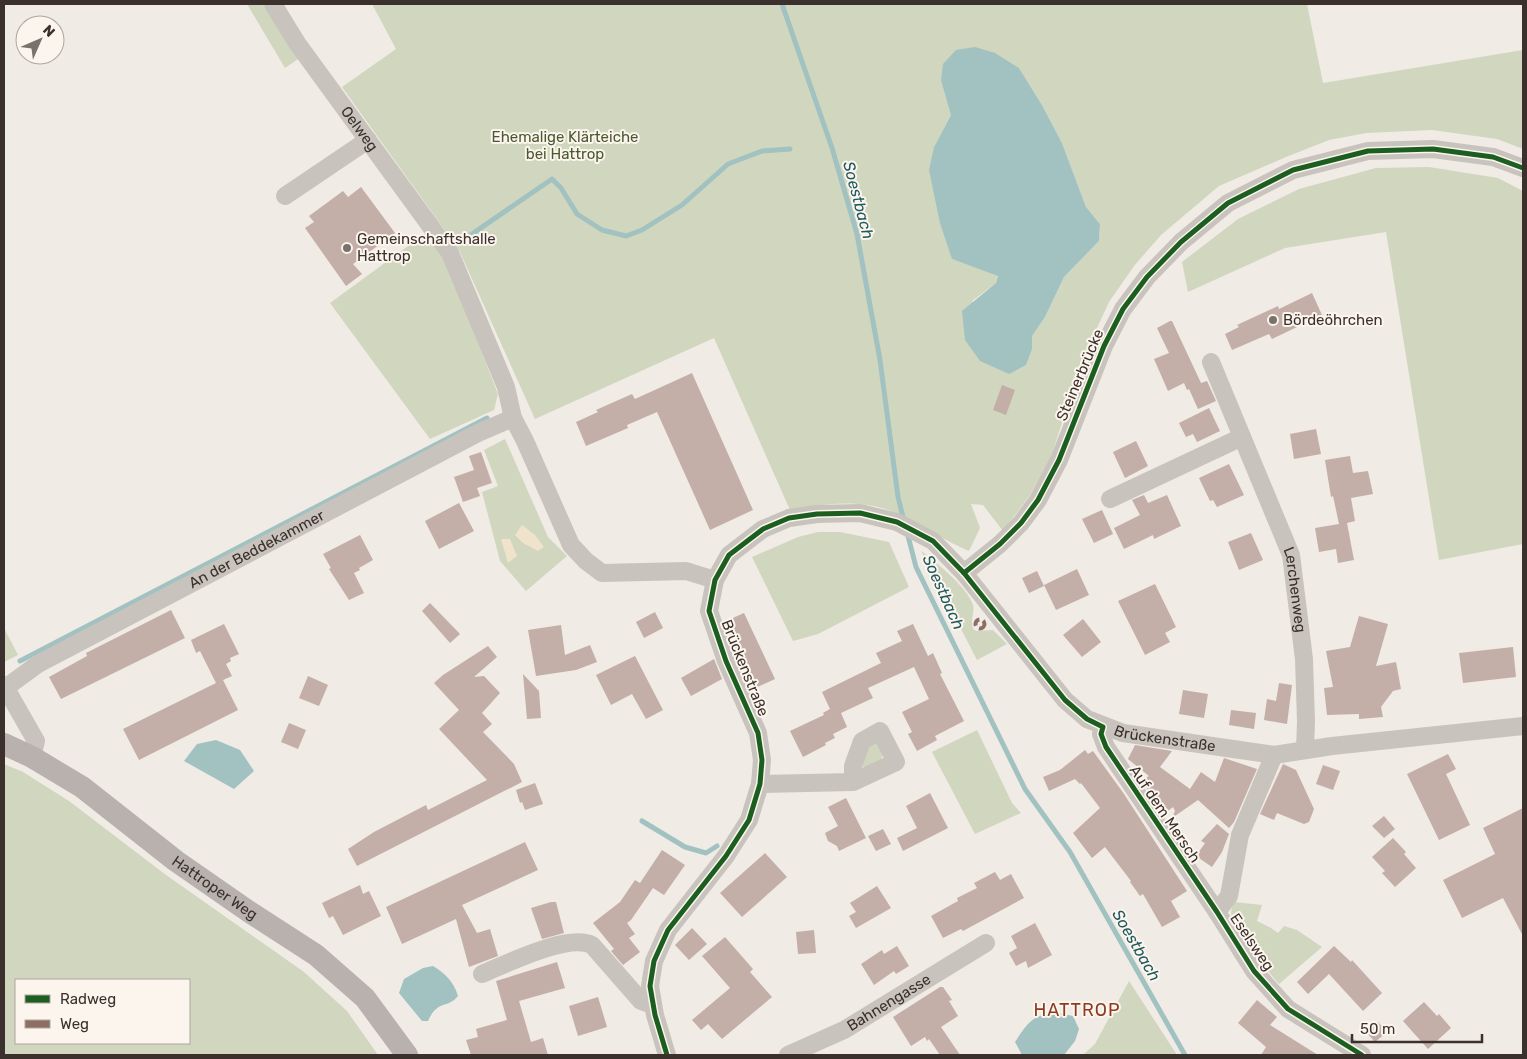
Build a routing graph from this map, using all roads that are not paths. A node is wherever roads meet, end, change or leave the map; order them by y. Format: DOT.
graph roads {
  1 [pos="273,4"];
  2 [pos="368,140"];
  3 [pos="1523,168"];
  4 [pos="286,196"];
  5 [pos="1211,362"];
  6 [pos="513,418"];
  7 [pos="1242,437"];
  8 [pos="1110,499"];
  9 [pos="964,573"];
  10 [pos="714,580"];
  11 [pos="4,687"];
  12 [pos="1103,726"];
  13 [pos="1523,726"];
  14 [pos="4,744"];
  15 [pos="1305,750"];
  16 [pos="1274,755"];
  17 [pos="32,757"];
  18 [pos="853,782"];
  19 [pos="760,784"];
  20 [pos="1217,912"];
  21 [pos="986,943"];
  22 [pos="482,974"];
  23 [pos="653,1005"];
  24 [pos="407,1055"];
  25 [pos="667,1055"];
  26 [pos="788,1055"];
  27 [pos="1362,1055"];
  1 -- 2 [label="street, Oelweg"];
  2 -- 4 [label="street"];
  2 -- 6 [label="street, Oelweg"];
  3 -- 9 [label="street, Steinerbrücke"];
  5 -- 7 [label="street, Lerchenweg"];
  6 -- 10 [label="street"];
  6 -- 11 [label="street, An der Beddekammer"];
  7 -- 8 [label="street"];
  7 -- 15 [label="street, Lerchenweg"];
  9 -- 10 [label="street, Brückenstraße"];
  9 -- 12 [label="street, Brückenstraße"];
  10 -- 19 [label="street, Brückenstraße"];
  11 -- 17 [label="street"];
  12 -- 16 [label="street, Brückenstraße"];
  12 -- 20 [label="street, Auf dem Mersch"];
  13 -- 15 [label="street, Brückenstraße"];
  14 -- 17 [label="main road, Hattroper Weg"];
  15 -- 16 [label="street, Brückenstraße"];
  16 -- 20 [label="street"];
  17 -- 24 [label="main road, Hattroper Weg"];
  18 -- 19 [label="street"];
  19 -- 23 [label="street, Brückenstraße"];
  20 -- 27 [label="street, Eselsweg"];
  21 -- 26 [label="street, Bahnengasse"];
  22 -- 23 [label="street"];
  23 -- 25 [label="street, Brückenstraße"];
}
